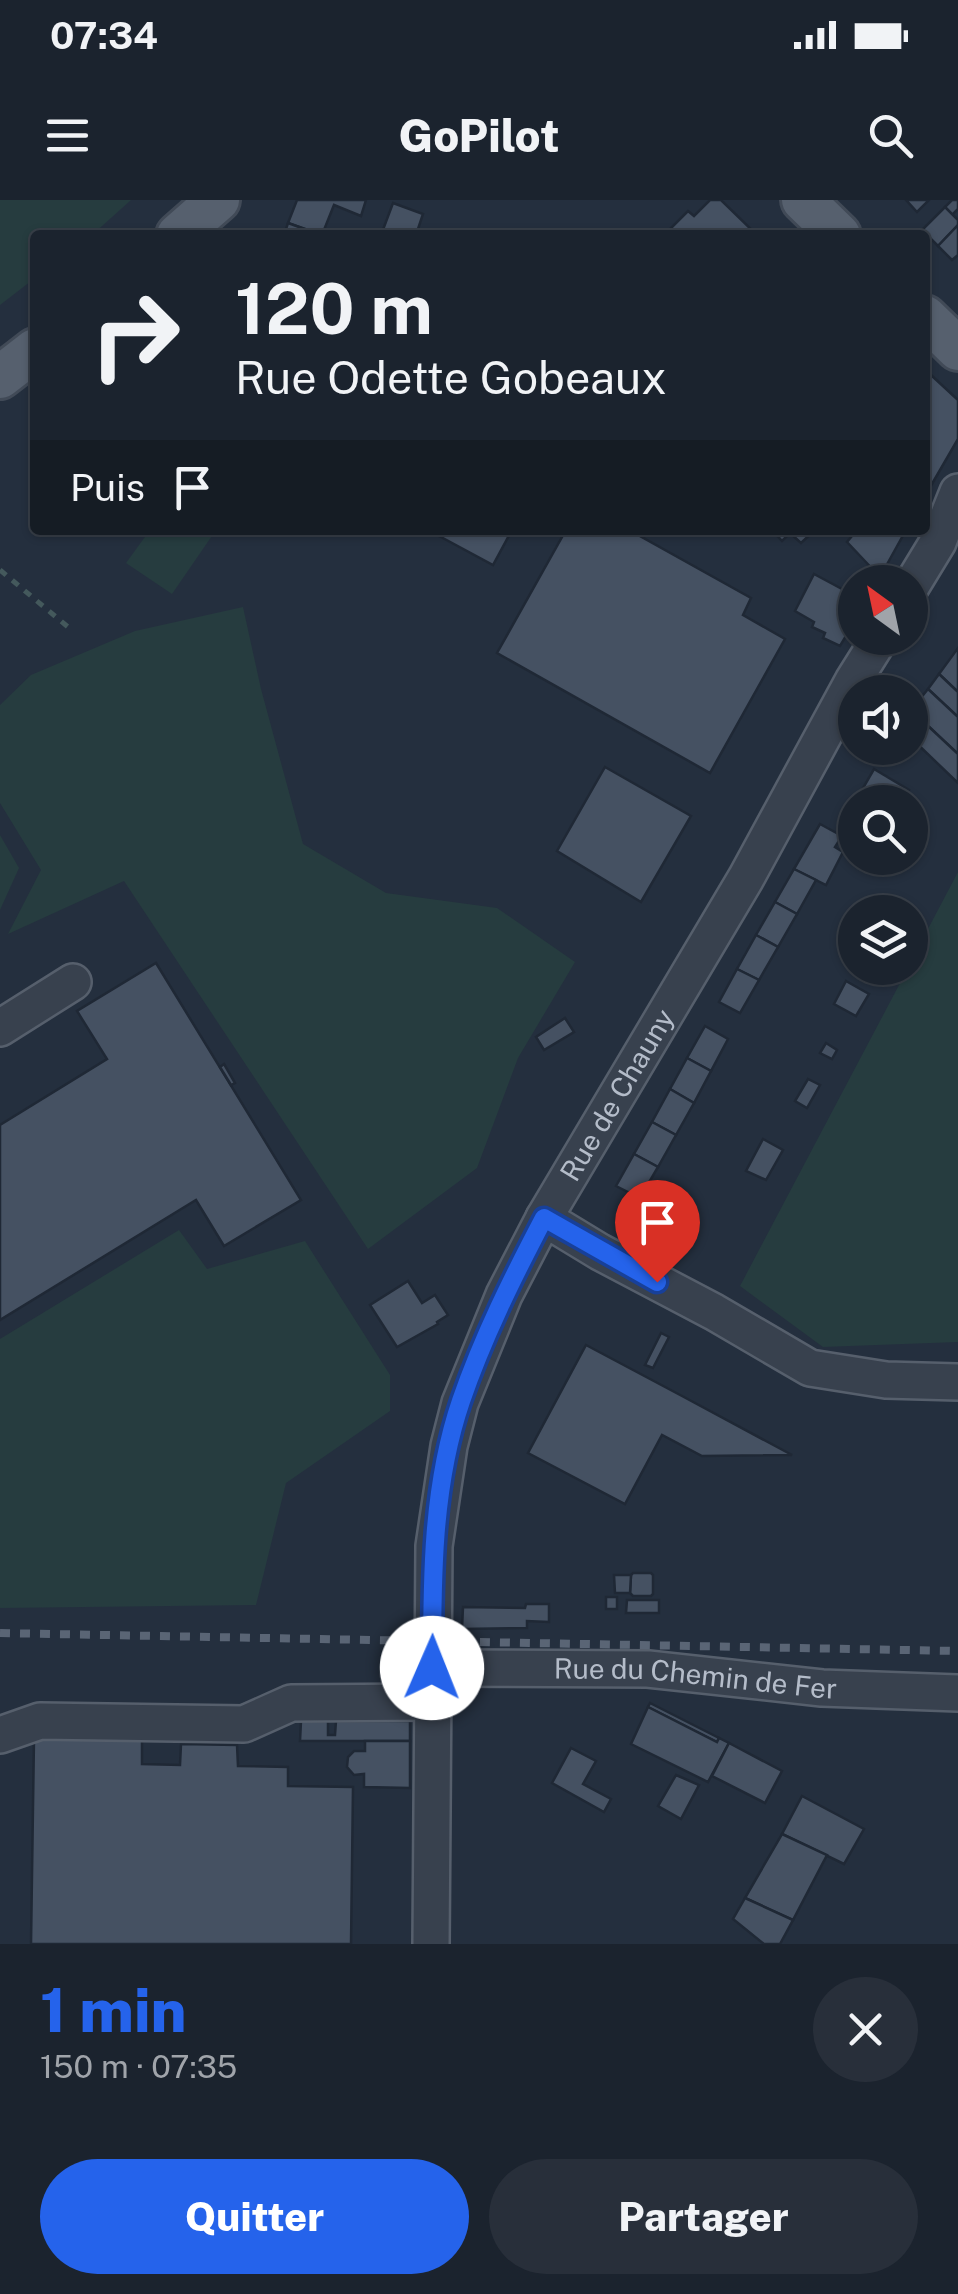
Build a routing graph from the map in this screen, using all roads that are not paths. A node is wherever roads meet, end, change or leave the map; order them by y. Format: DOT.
graph roads {
  1 [pos="218,200"];
  2 [pos="803,200"];
  3 [pos="184,230"];
  4 [pos="834,230"];
  5 [pos="930,323"];
  6 [pos="958,349"];
  7 [pos="30,354"];
  8 [pos="0,377"];
  9 [pos="958,492"];
  10 [pos="948,536"];
  11 [pos="927,565"];
  12 [pos="869,655"];
  13 [pos="74,982"];
  14 [pos="0,1028"];
  15 [pos="544,1218"];
  16 [pos="958,1382"];
  17 [pos="432,1670"];
  18 [pos="958,1693"];
  19 [pos="0,1735"];
  20 [pos="432,1944"];
  1 -- 3 [label="main road"];
  2 -- 4 [label="main road"];
  5 -- 6 [label="main road"];
  7 -- 8 [label="main road"];
  9 -- 10 [label="street"];
  10 -- 11 [label="street"];
  12 -- 15 [label="street, Rue de Chauny"];
  13 -- 14 [label="street"];
  15 -- 16 [label="street"];
  15 -- 17 [label="street, Rue de Chauny"];
  17 -- 18 [label="street, Rue du Chemin de Fer"];
  17 -- 19 [label="street, Rue du Chemin de Fer"];
  17 -- 20 [label="street, Rue de Chauny"];
}
